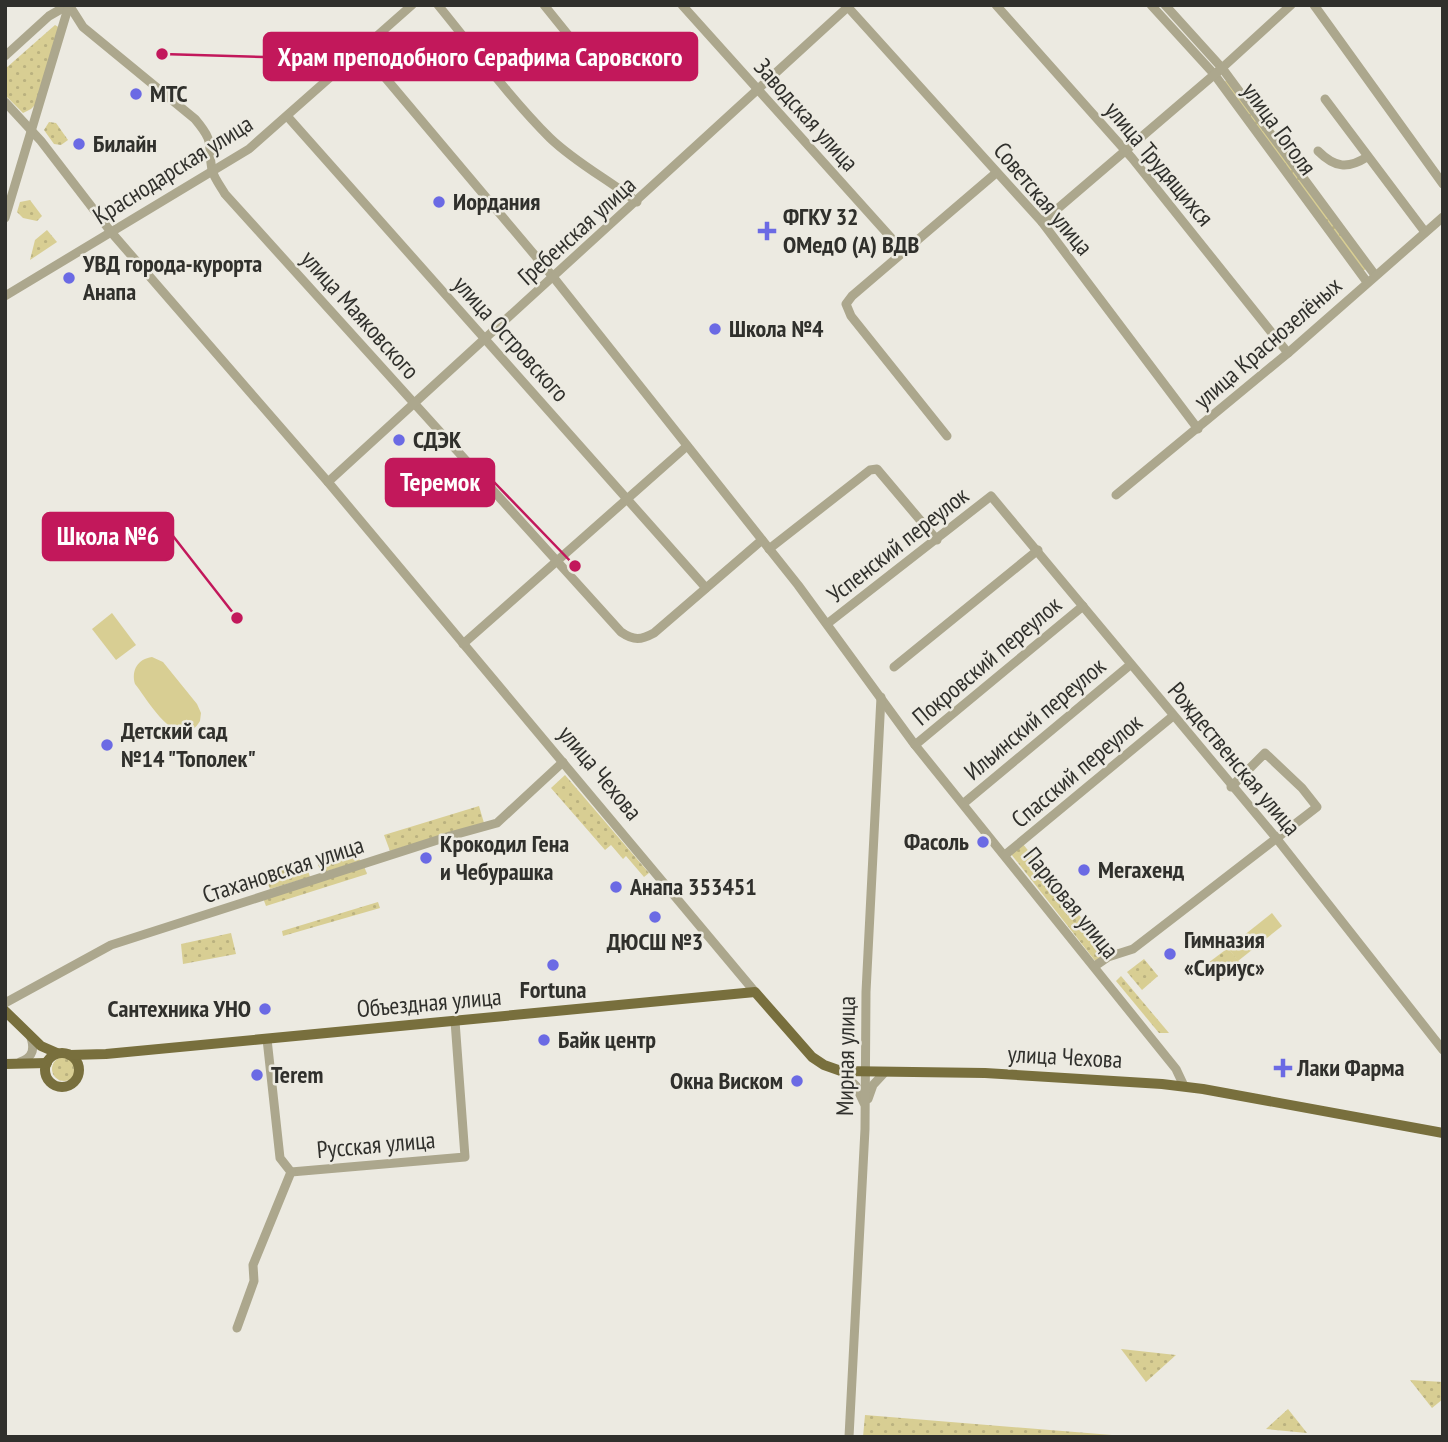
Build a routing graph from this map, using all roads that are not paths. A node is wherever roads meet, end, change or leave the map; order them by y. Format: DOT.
graph roads {
  1 [pos="69,5"];
  2 [pos="412,5"];
  3 [pos="438,5"];
  4 [pos="544,5"];
  5 [pos="682,5"];
  6 [pos="996,5"];
  7 [pos="1152,5"];
  8 [pos="1165,5"];
  9 [pos="1291,5"];
  10 [pos="1314,5"];
  11 [pos="848,6"];
  12 [pos="362,50"];
  13 [pos="5,56"];
  14 [pos="594,67"];
  15 [pos="1218,71"];
  16 [pos="758,91"];
  17 [pos="1325,99"];
  18 [pos="5,102"];
  19 [pos="287,116"];
  20 [pos="32,131"];
  21 [pos="1125,150"];
  22 [pos="1318,151"];
  23 [pos="1367,157"];
  24 [pos="212,172"];
  25 [pos="996,173"];
  26 [pos="1443,184"];
  27 [pos="637,202"];
  28 [pos="1443,217"];
  29 [pos="5,218"];
  30 [pos="1042,222"];
  31 [pos="111,232"];
  32 [pos="1425,232"];
  33 [pos="903,251"];
  34 [pos="1375,275"];
  35 [pos="554,278"];
  36 [pos="1367,282"];
  37 [pos="5,296"];
  38 [pos="484,341"];
  39 [pos="1288,353"];
  40 [pos="414,404"];
  41 [pos="1198,429"];
  42 [pos="947,436"];
  43 [pos="687,446"];
  44 [pos="328,482"];
  45 [pos="1116,495"];
  46 [pos="992,496"];
  47 [pos="627,498"];
  48 [pos="762,540"];
  49 [pos="937,540"];
  50 [pos="769,549"];
  51 [pos="1038,551"];
  52 [pos="557,562"];
  53 [pos="706,588"];
  54 [pos="1083,606"];
  55 [pos="827,624"];
  56 [pos="463,644"];
  57 [pos="1130,665"];
  58 [pos="894,667"];
  59 [pos="881,698"];
  60 [pos="1173,716"];
  61 [pos="915,745"];
  62 [pos="563,762"];
  63 [pos="1231,787"];
  64 [pos="964,803"];
  65 [pos="1277,839"];
  66 [pos="1005,855"];
  67 [pos="1095,966"];
  68 [pos="755,992"];
  69 [pos="5,1003"];
  70 [pos="5,1011"];
  71 [pos="455,1021"];
  72 [pos="30,1035"];
  73 [pos="267,1039"];
  74 [pos="1443,1050"];
  75 [pos="57,1053"];
  76 [pos="106,1054"];
  77 [pos="70,1055"];
  78 [pos="47,1063"];
  79 [pos="10,1064"];
  80 [pos="841,1071"];
  81 [pos="865,1072"];
  82 [pos="885,1072"];
  83 [pos="77,1079"];
  84 [pos="1184,1086"];
  85 [pos="865,1107"];
  86 [pos="1443,1133"];
  87 [pos="290,1172"];
  88 [pos="237,1328"];
  89 [pos="849,1437"];
  1 -- 13 [label="street"];
  1 -- 20 [label="street"];
  1 -- 24 [label="street, улица Маяковского"];
  2 -- 12 [label="street, Краснодарская улица"];
  3 -- 27 [label="street"];
  4 -- 14 [label="street"];
  5 -- 16 [label="street, Заводская улица"];
  6 -- 21 [label="street, улица Трудящихся"];
  7 -- 15 [label="street, улица Гоголя"];
  8 -- 15 [label="street, улица Гоголя"];
  9 -- 15 [label="street"];
  10 -- 26 [label="street"];
  11 -- 16 [label="street, Гребенская улица"];
  11 -- 25 [label="street, Советская улица"];
  12 -- 19 [label="street, Краснодарская улица"];
  12 -- 35 [label="street, Парковая улица"];
  15 -- 21 [label="street"];
  15 -- 34 [label="street, улица Гоголя"];
  15 -- 36 [label="street, улица Гоголя"];
  16 -- 27 [label="street, Гребенская улица"];
  16 -- 33 [label="street, Заводская улица"];
  17 -- 23 [label="street"];
  18 -- 20 [label="street, улица Чехова"];
  19 -- 24 [label="street, Краснодарская улица"];
  19 -- 38 [label="street, улица Островского"];
  20 -- 29 [label="street"];
  20 -- 31 [label="street, улица Чехова"];
  21 -- 30 [label="street"];
  21 -- 39 [label="street, улица Трудящихся"];
  22 -- 23 [label="street"];
  23 -- 32 [label="street"];
  24 -- 31 [label="street, Краснодарская улица"];
  24 -- 40 [label="street, улица Маяковского"];
  25 -- 30 [label="street, Советская улица"];
  25 -- 33 [label="street"];
  27 -- 35 [label="street, Гребенская улица"];
  28 -- 32 [label="street, улица Краснозелёных"];
  30 -- 41 [label="street, Советская улица"];
  31 -- 37 [label="street, Краснодарская улица"];
  31 -- 44 [label="street, улица Чехова"];
  32 -- 34 [label="street, улица Краснозелёных"];
  33 -- 42 [label="street"];
  34 -- 36 [label="street, улица Краснозелёных"];
  35 -- 38 [label="street, Гребенская улица"];
  35 -- 43 [label="street, Парковая улица"];
  36 -- 39 [label="street, улица Краснозелёных"];
  38 -- 40 [label="street, Гребенская улица"];
  38 -- 47 [label="street, улица Островского"];
  39 -- 41 [label="street, улица Краснозелёных"];
  40 -- 44 [label="street, Гребенская улица"];
  40 -- 52 [label="street, улица Маяковского"];
  41 -- 45 [label="street, улица Краснозелёных"];
  43 -- 47 [label="street"];
  43 -- 48 [label="street, Парковая улица"];
  44 -- 56 [label="street, улица Чехова"];
  46 -- 49 [label="street, Успенский переулок"];
  46 -- 51 [label="street, Рождественская улица"];
  47 -- 52 [label="street"];
  47 -- 53 [label="street, улица Островского"];
  48 -- 50 [label="street, Парковая улица"];
  48 -- 53 [label="street"];
  49 -- 50 [label="street"];
  49 -- 55 [label="street, Успенский переулок"];
  50 -- 55 [label="street, Парковая улица"];
  51 -- 54 [label="street, Рождественская улица"];
  51 -- 58 [label="street"];
  52 -- 53 [label="street, улица Маяковского"];
  52 -- 56 [label="street"];
  54 -- 57 [label="street, Рождественская улица"];
  54 -- 61 [label="street, Покровский переулок"];
  55 -- 59 [label="street, Парковая улица"];
  56 -- 62 [label="street, улица Чехова"];
  57 -- 60 [label="street, Рождественская улица"];
  57 -- 64 [label="street, Ильинский переулок"];
  59 -- 61 [label="street, Парковая улица"];
  59 -- 81 [label="street, Мирная улица"];
  60 -- 63 [label="street, Рождественская улица"];
  60 -- 66 [label="street, Спасский переулок"];
  61 -- 64 [label="street, Парковая улица"];
  62 -- 68 [label="street, улица Чехова"];
  62 -- 69 [label="street, Стахановская улица"];
  63 -- 65 [label="street, Рождественская улица"];
  63 -- 65 [label="street, Рождественская улица"];
  64 -- 66 [label="street, Парковая улица"];
  65 -- 67 [label="street"];
  65 -- 74 [label="street, Рождественская улица"];
  66 -- 67 [label="street, Парковая улица"];
  67 -- 84 [label="street, Парковая улица"];
  68 -- 71 [label="main road, Объездная улица"];
  68 -- 80 [label="main road, улица Чехова"];
  70 -- 72 [label="main road"];
  71 -- 73 [label="main road, Объездная улица"];
  71 -- 87 [label="street, Русская улица"];
  72 -- 75 [label="main road"];
  72 -- 79 [label="street"];
  73 -- 76 [label="main road, Объездная улица"];
  73 -- 87 [label="street"];
  75 -- 77 [label="main road"];
  75 -- 78 [label="main road"];
  76 -- 77 [label="main road, Объездная улица"];
  76 -- 83 [label="main road"];
  77 -- 83 [label="main road"];
  78 -- 79 [label="main road"];
  78 -- 83 [label="main road"];
  80 -- 81 [label="main road, улица Чехова"];
  80 -- 85 [label="street"];
  81 -- 82 [label="main road, улица Чехова"];
  81 -- 85 [label="street, Мирная улица"];
  82 -- 84 [label="main road, улица Чехова"];
  82 -- 85 [label="street"];
  84 -- 86 [label="main road"];
  85 -- 89 [label="street, Мирная улица"];
  87 -- 88 [label="street"];
}
